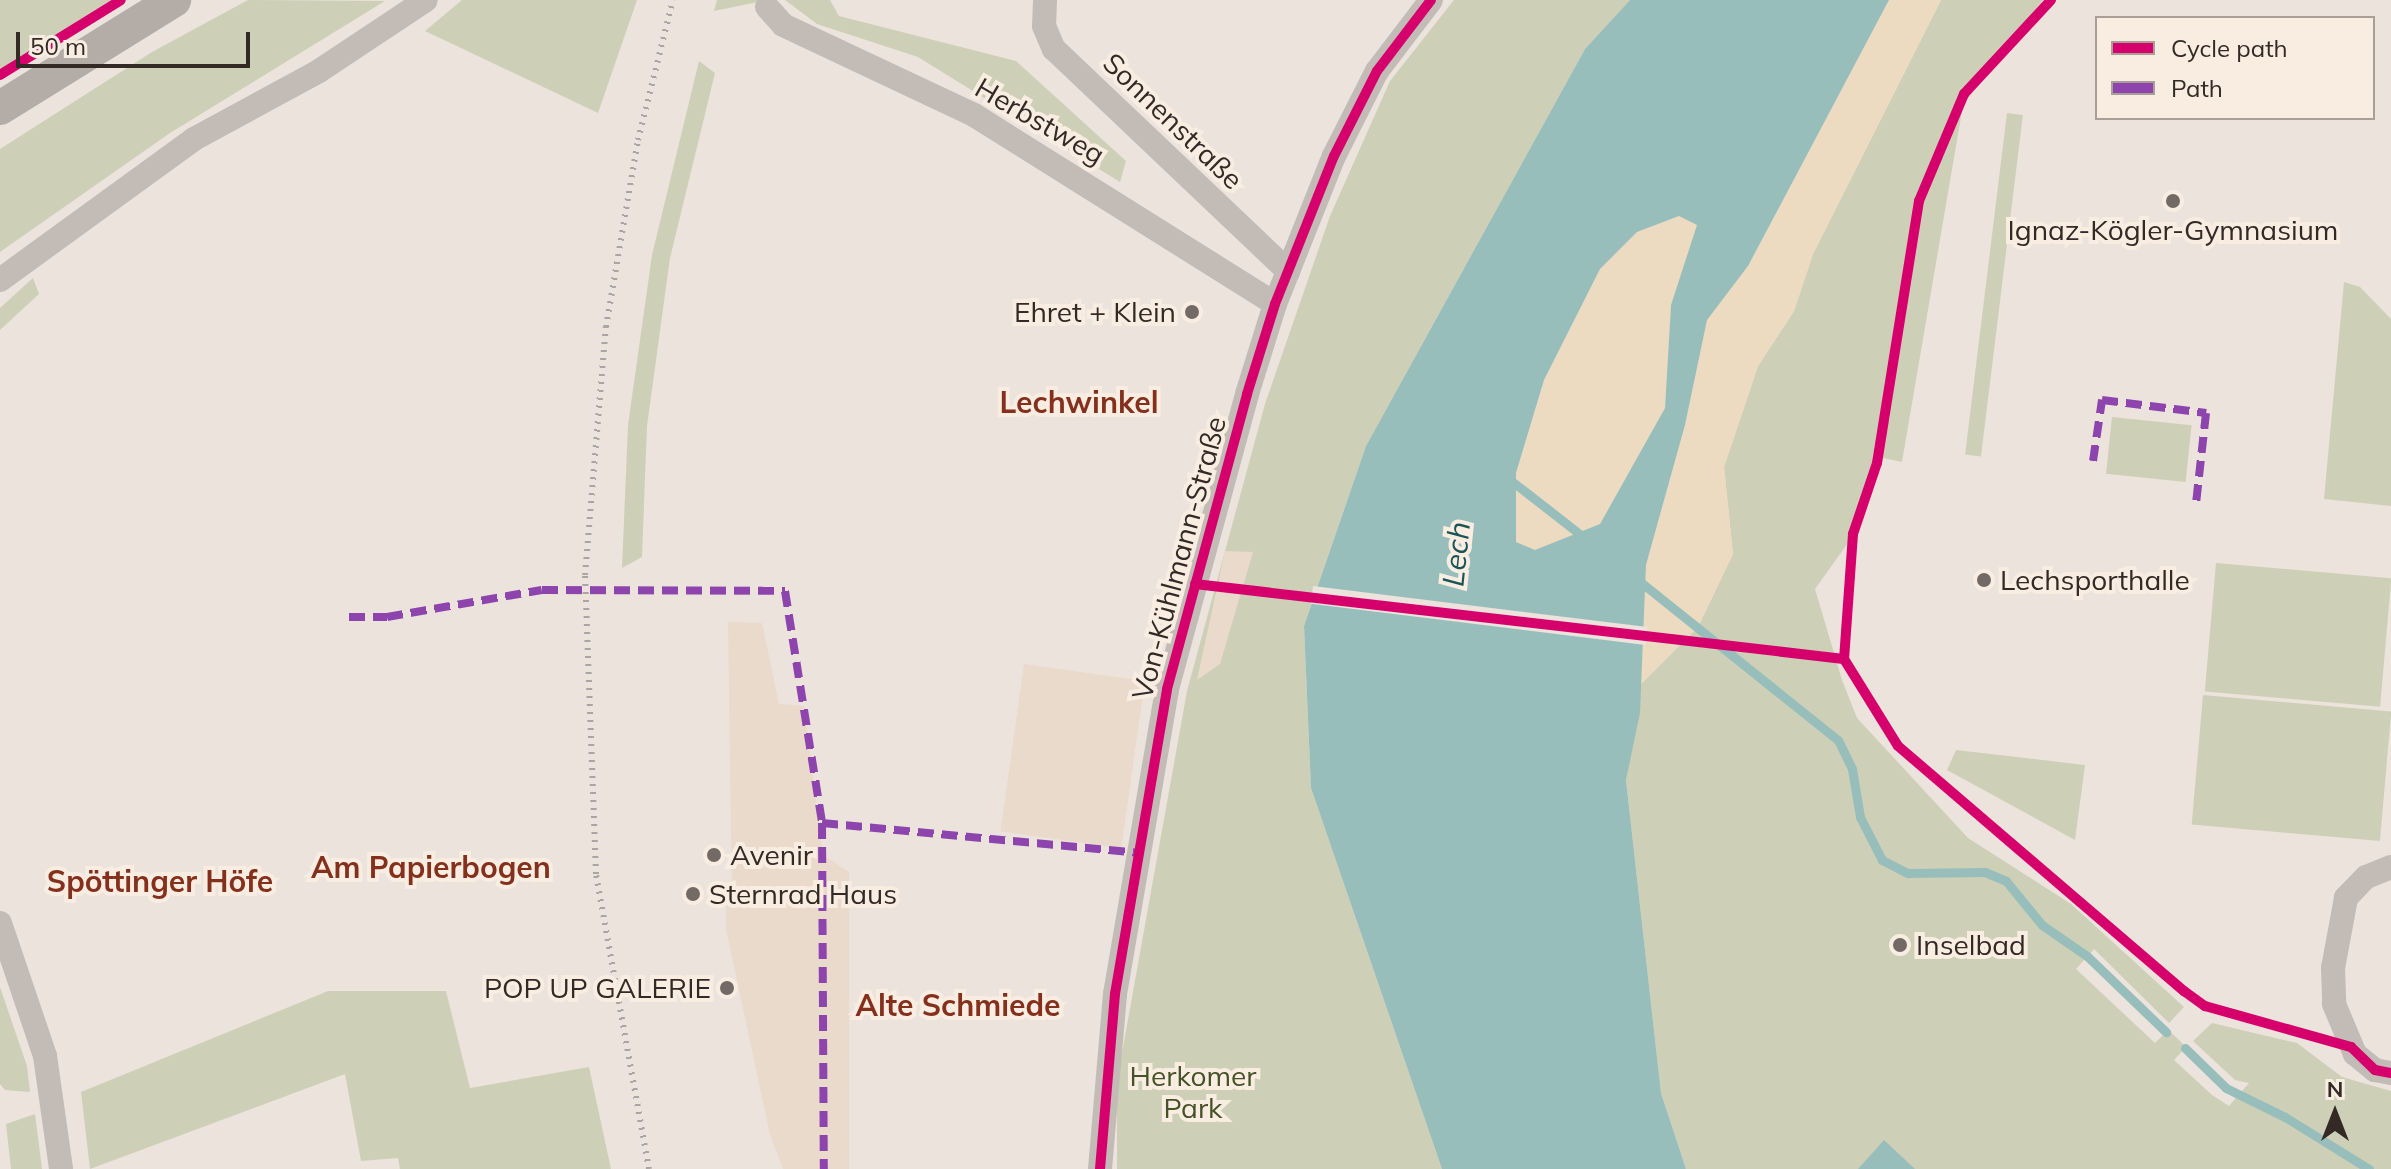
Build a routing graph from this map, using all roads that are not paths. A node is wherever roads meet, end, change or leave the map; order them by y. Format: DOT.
graph roads {
  1 [pos="174,0"];
  2 [pos="426,0"];
  3 [pos="1045,0"];
  4 [pos="1431,0"];
  5 [pos="767,7"];
  6 [pos="0,108"];
  7 [pos="1288,271"];
  8 [pos="0,280"];
  9 [pos="1275,304"];
  10 [pos="2391,867"];
  11 [pos="0,923"];
  12 [pos="2391,1073"];
  13 [pos="61,1169"];
  14 [pos="1100,1169"];
  1 -- 6 [label="main road"];
  2 -- 8 [label="street"];
  3 -- 7 [label="street, Sonnenstraße"];
  4 -- 7 [label="street, Von-Kühlmann-Straße"];
  5 -- 9 [label="street, Herbstweg"];
  7 -- 9 [label="street, Von-Kühlmann-Straße"];
  9 -- 14 [label="street, Von-Kühlmann-Straße"];
  10 -- 12 [label="street"];
  11 -- 13 [label="street"];
}
